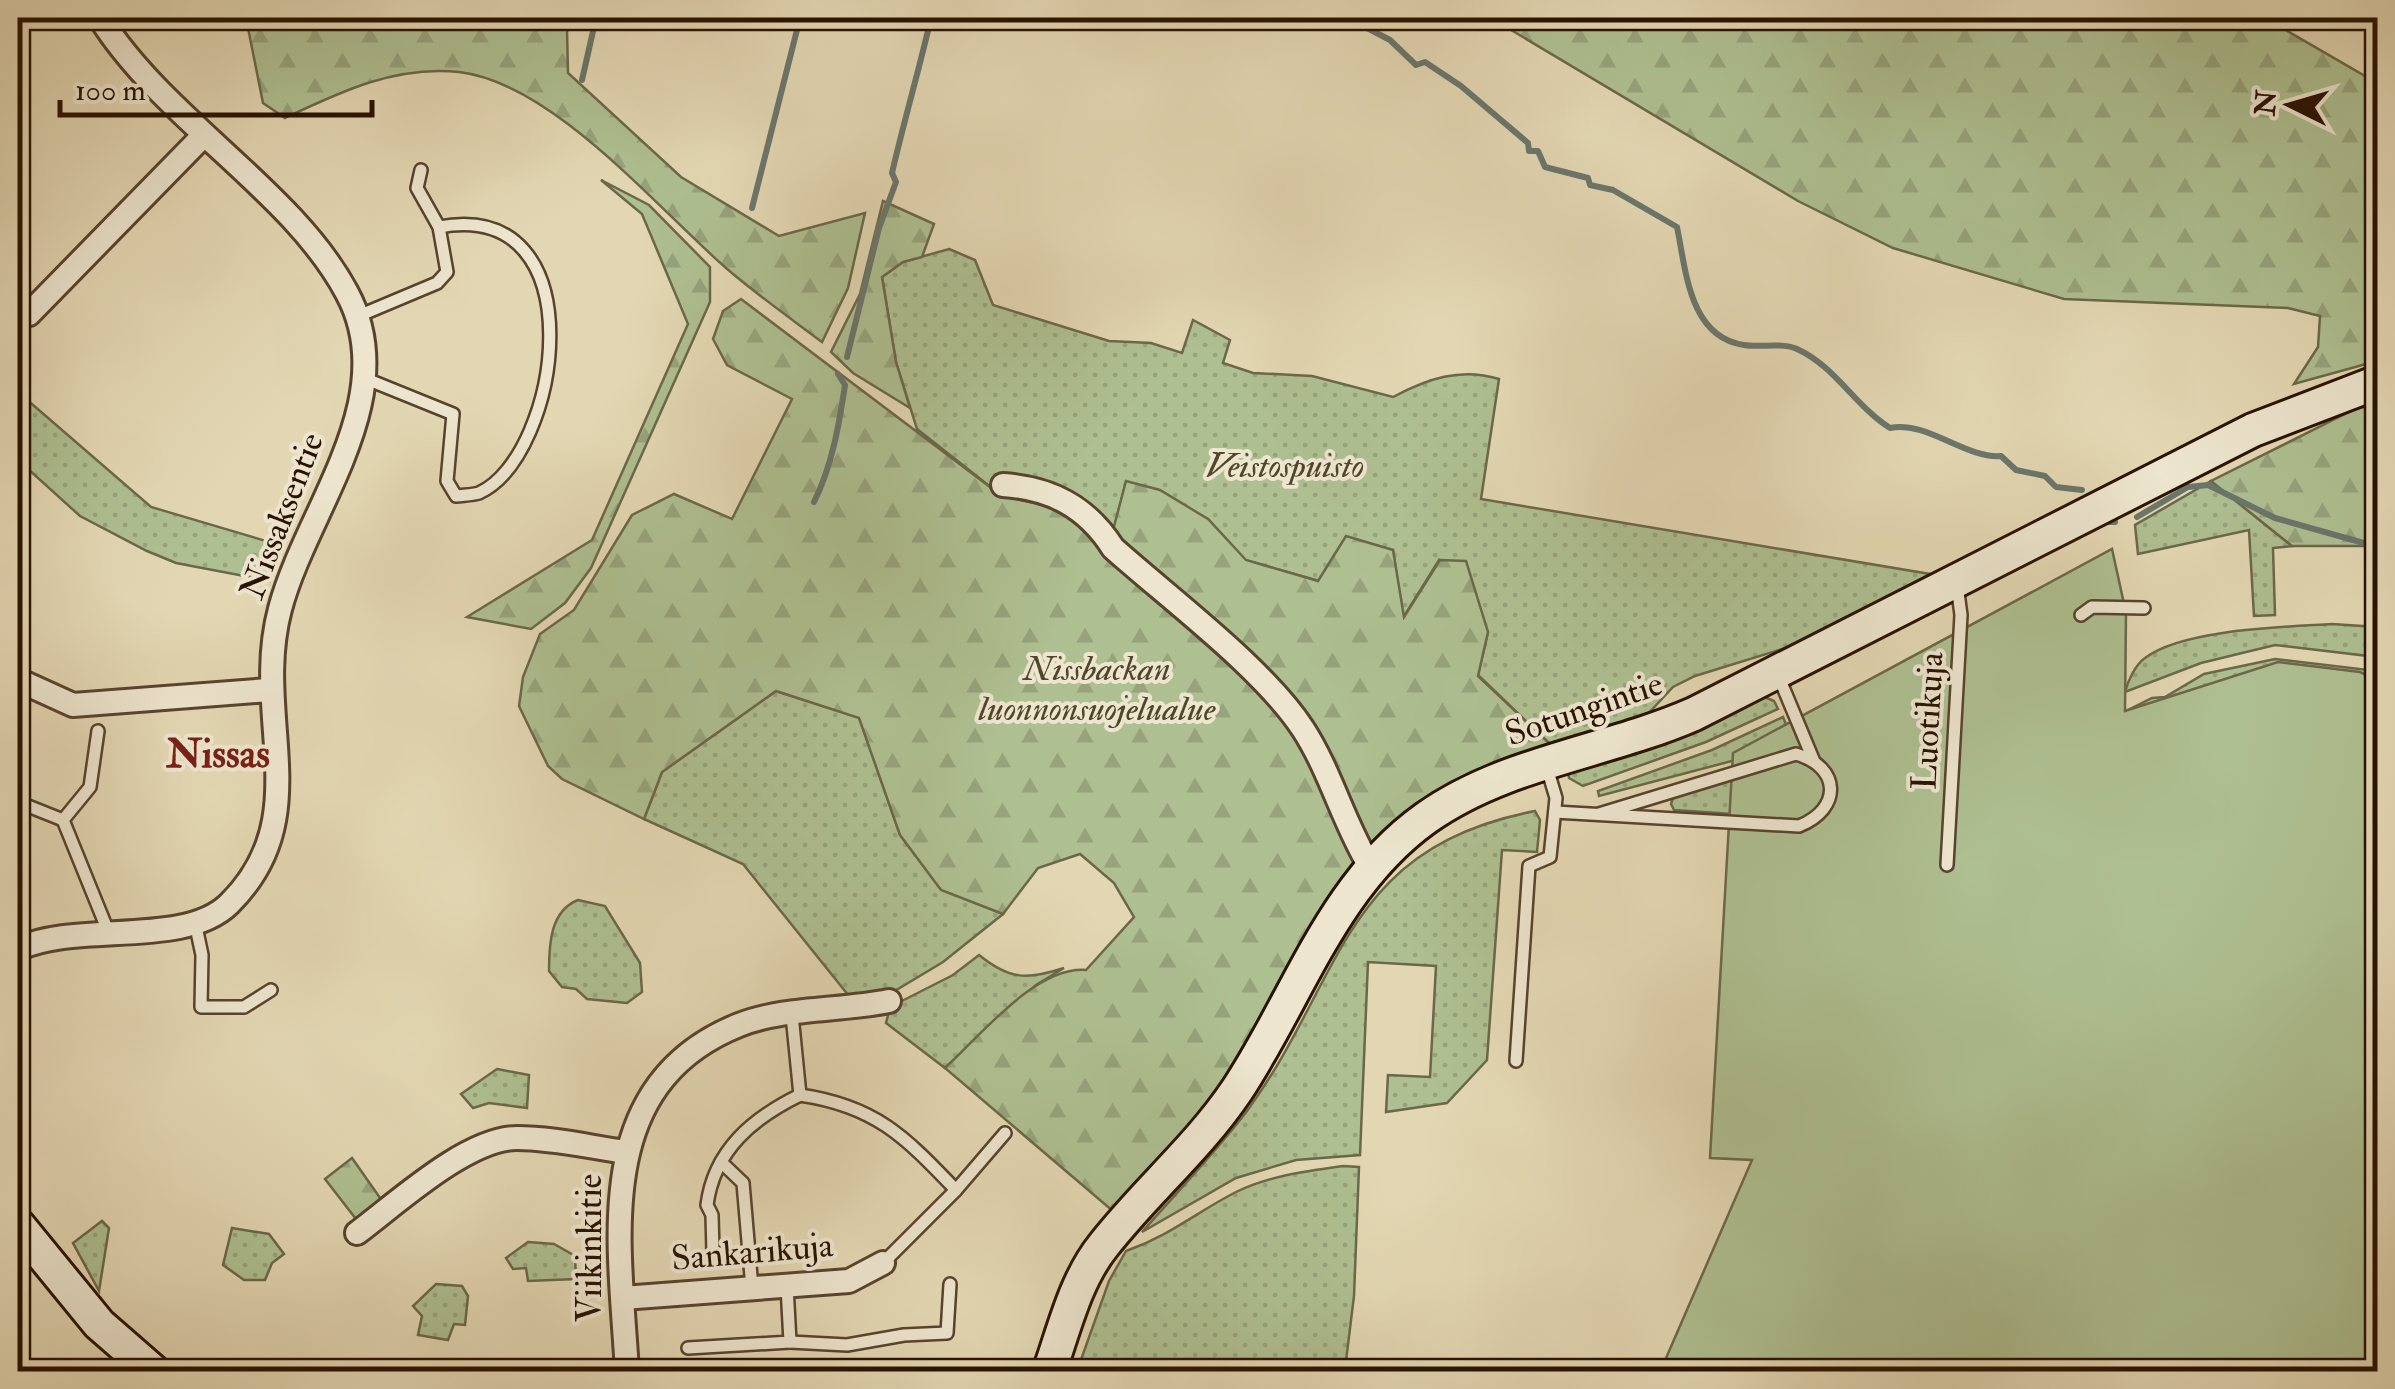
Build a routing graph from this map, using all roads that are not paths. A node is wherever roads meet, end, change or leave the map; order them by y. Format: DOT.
graph roads {
  1 [pos="100,18"];
  2 [pos="204,136"];
  3 [pos="421,170"];
  4 [pos="439,227"];
  5 [pos="29,314"];
  6 [pos="356,316"];
  7 [pos="364,378"];
  8 [pos="2378,382"];
  9 [pos="1003,485"];
  10 [pos="1956,581"];
  11 [pos="2144,608"];
  12 [pos="2081,616"];
  13 [pos="1778,674"];
  14 [pos="18,680"];
  15 [pos="269,690"];
  16 [pos="98,731"];
  17 [pos="1813,759"];
  18 [pos="1545,764"];
  19 [pos="18,802"];
  20 [pos="1555,812"];
  21 [pos="1599,814"];
  22 [pos="63,820"];
  23 [pos="1947,865"];
  24 [pos="1371,868"];
  25 [pos="195,922"];
  26 [pos="108,931"];
  27 [pos="18,949"];
  28 [pos="272,990"];
  29 [pos="889,1002"];
  30 [pos="792,1015"];
  31 [pos="1516,1061"];
  32 [pos="800,1094"];
  33 [pos="1005,1133"];
  34 [pos="626,1152"];
  35 [pos="721,1162"];
  36 [pos="956,1190"];
  37 [pos="18,1206"];
  38 [pos="18,1224"];
  39 [pos="357,1233"];
  40 [pos="712,1253"];
  41 [pos="883,1263"];
  42 [pos="950,1284"];
  43 [pos="787,1286"];
  44 [pos="752,1288"];
  45 [pos="623,1298"];
  46 [pos="80,1303"];
  47 [pos="790,1342"];
  48 [pos="688,1348"];
  49 [pos="154,1372"];
  50 [pos="627,1372"];
  51 [pos="1050,1372"];
  1 -- 2 [label="street, Nissaksentie"];
  2 -- 5 [label="street"];
  2 -- 6 [label="street, Nissaksentie"];
  3 -- 4 [label="lane"];
  4 -- 6 [label="lane"];
  4 -- 7 [label="lane"];
  6 -- 7 [label="street, Nissaksentie"];
  7 -- 15 [label="street, Nissaksentie"];
  8 -- 10 [label="street, Sotungintie"];
  9 -- 24 [label="street"];
  10 -- 13 [label="street, Sotungintie"];
  10 -- 23 [label="lane, Luotikuja"];
  11 -- 12 [label="lane"];
  13 -- 17 [label="lane"];
  13 -- 18 [label="street, Sotungintie"];
  14 -- 15 [label="street"];
  15 -- 25 [label="street, Nissaksentie"];
  16 -- 22 [label="lane"];
  17 -- 21 [label="lane"];
  17 -- 21 [label="lane"];
  18 -- 20 [label="lane"];
  18 -- 24 [label="street, Sotungintie"];
  19 -- 22 [label="lane"];
  20 -- 21 [label="lane"];
  20 -- 31 [label="lane"];
  22 -- 26 [label="lane"];
  24 -- 51 [label="street, Sotungintie"];
  25 -- 26 [label="street, Nissaksentie"];
  25 -- 28 [label="lane"];
  26 -- 27 [label="street, Nissaksentie"];
  29 -- 30 [label="street, Viikinkitie"];
  30 -- 32 [label="lane"];
  30 -- 34 [label="street, Viikinkitie"];
  32 -- 35 [label="lane"];
  32 -- 36 [label="lane"];
  33 -- 36 [label="lane"];
  34 -- 39 [label="street"];
  34 -- 45 [label="street, Viikinkitie"];
  35 -- 40 [label="lane"];
  35 -- 44 [label="lane"];
  36 -- 41 [label="lane"];
  37 -- 46 [label="street"];
  38 -- 46 [label="street"];
  41 -- 43 [label="street, Sankarikuja"];
  42 -- 47 [label="lane"];
  43 -- 44 [label="street, Sankarikuja"];
  43 -- 47 [label="lane"];
  44 -- 45 [label="street, Sankarikuja"];
  45 -- 50 [label="street, Viikinkitie"];
  46 -- 49 [label="street"];
  47 -- 48 [label="lane"];
}
